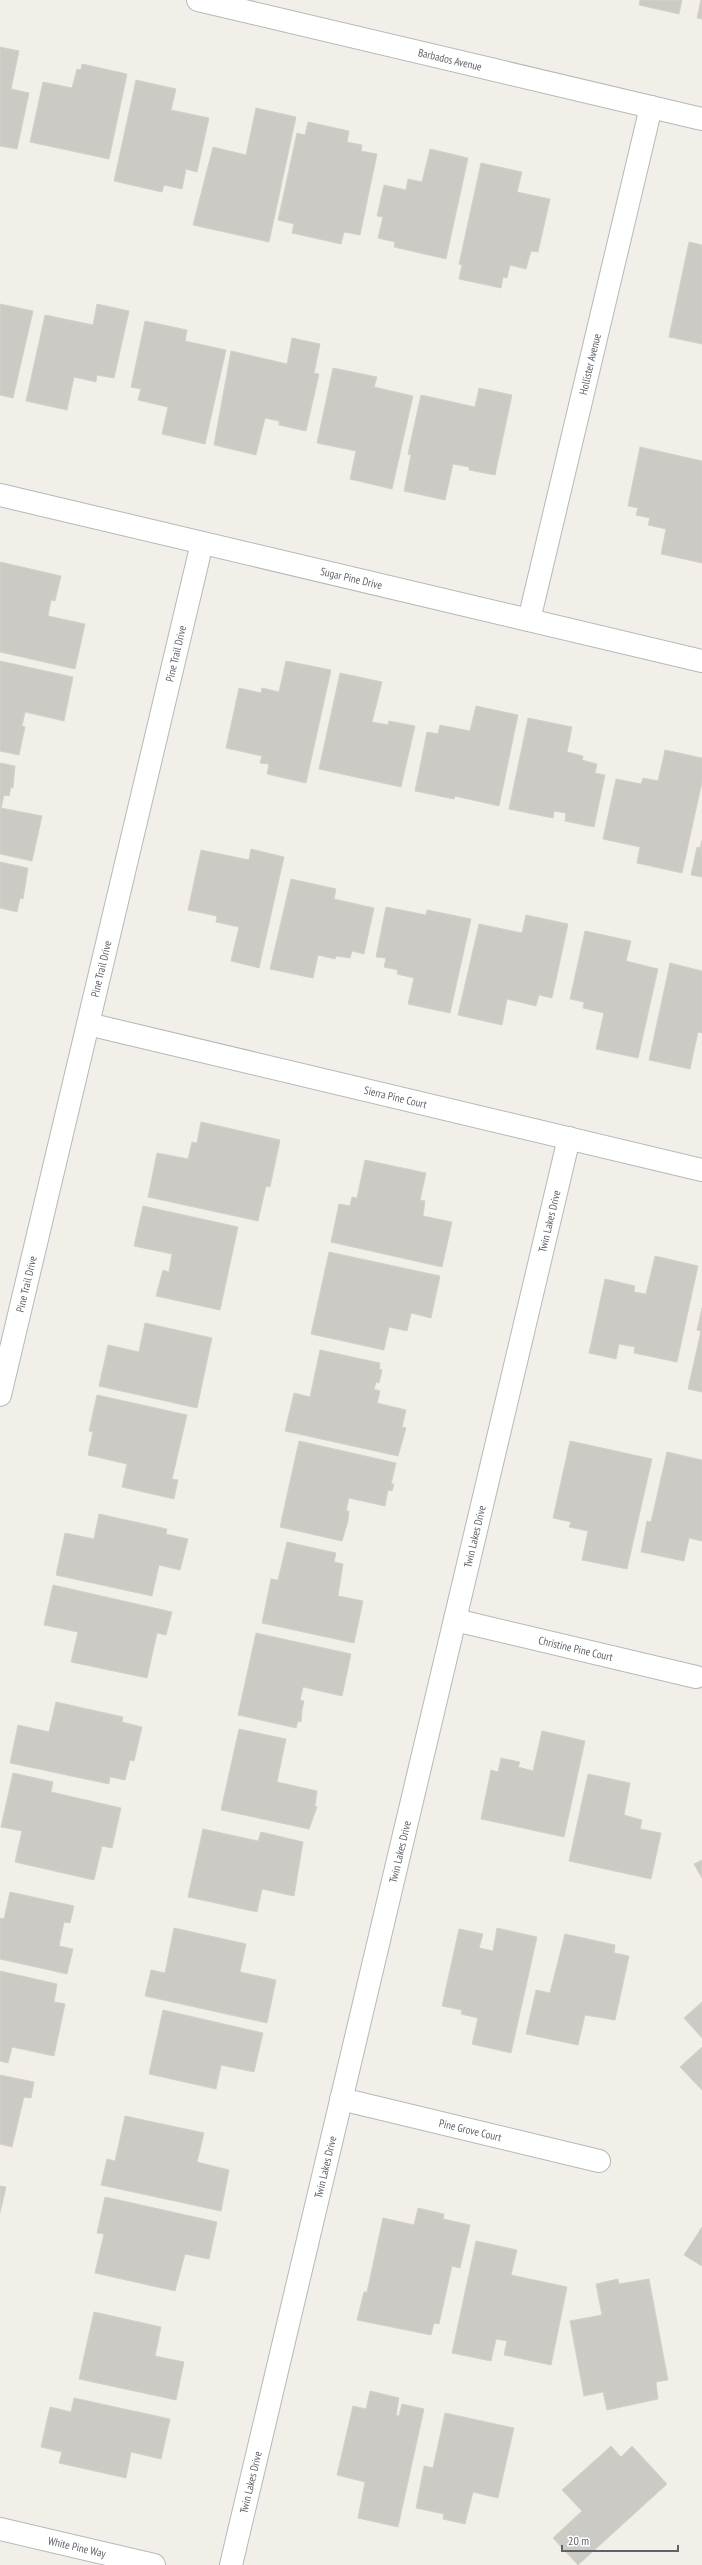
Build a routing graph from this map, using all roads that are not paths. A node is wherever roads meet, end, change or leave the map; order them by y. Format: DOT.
graph roads {
  1 [pos="198,0"];
  2 [pos="651,107"];
  3 [pos="702,119"];
  4 [pos="0,495"];
  5 [pos="202,543"];
  6 [pos="529,620"];
  7 [pos="702,661"];
  8 [pos="88,1024"];
  9 [pos="569,1138"];
  10 [pos="702,1170"];
  11 [pos="0,1395"];
  12 [pos="456,1620"];
  13 [pos="696,1677"];
  14 [pos="341,2099"];
  15 [pos="599,2160"];
  16 [pos="0,2528"];
  17 [pos="154,2565"];
  18 [pos="231,2565"];
  1 -- 2 [label="street, Barbados Avenue"];
  2 -- 3 [label="street, Barbados Avenue"];
  2 -- 6 [label="street, Hollister Avenue"];
  4 -- 5 [label="street, Sugar Pine Drive"];
  5 -- 6 [label="street, Sugar Pine Drive"];
  5 -- 8 [label="street, Pine Trail Drive"];
  6 -- 7 [label="street, Sugar Pine Drive"];
  8 -- 9 [label="street, Sierra Pine Court"];
  8 -- 11 [label="street, Pine Trail Drive"];
  9 -- 10 [label="street, Sierra Pine Court"];
  9 -- 12 [label="street, Twin Lakes Drive"];
  12 -- 13 [label="street, Christine Pine Court"];
  12 -- 14 [label="street, Twin Lakes Drive"];
  14 -- 15 [label="street, Pine Grove Court"];
  14 -- 18 [label="street, Twin Lakes Drive"];
  16 -- 17 [label="street, White Pine Way"];
}
